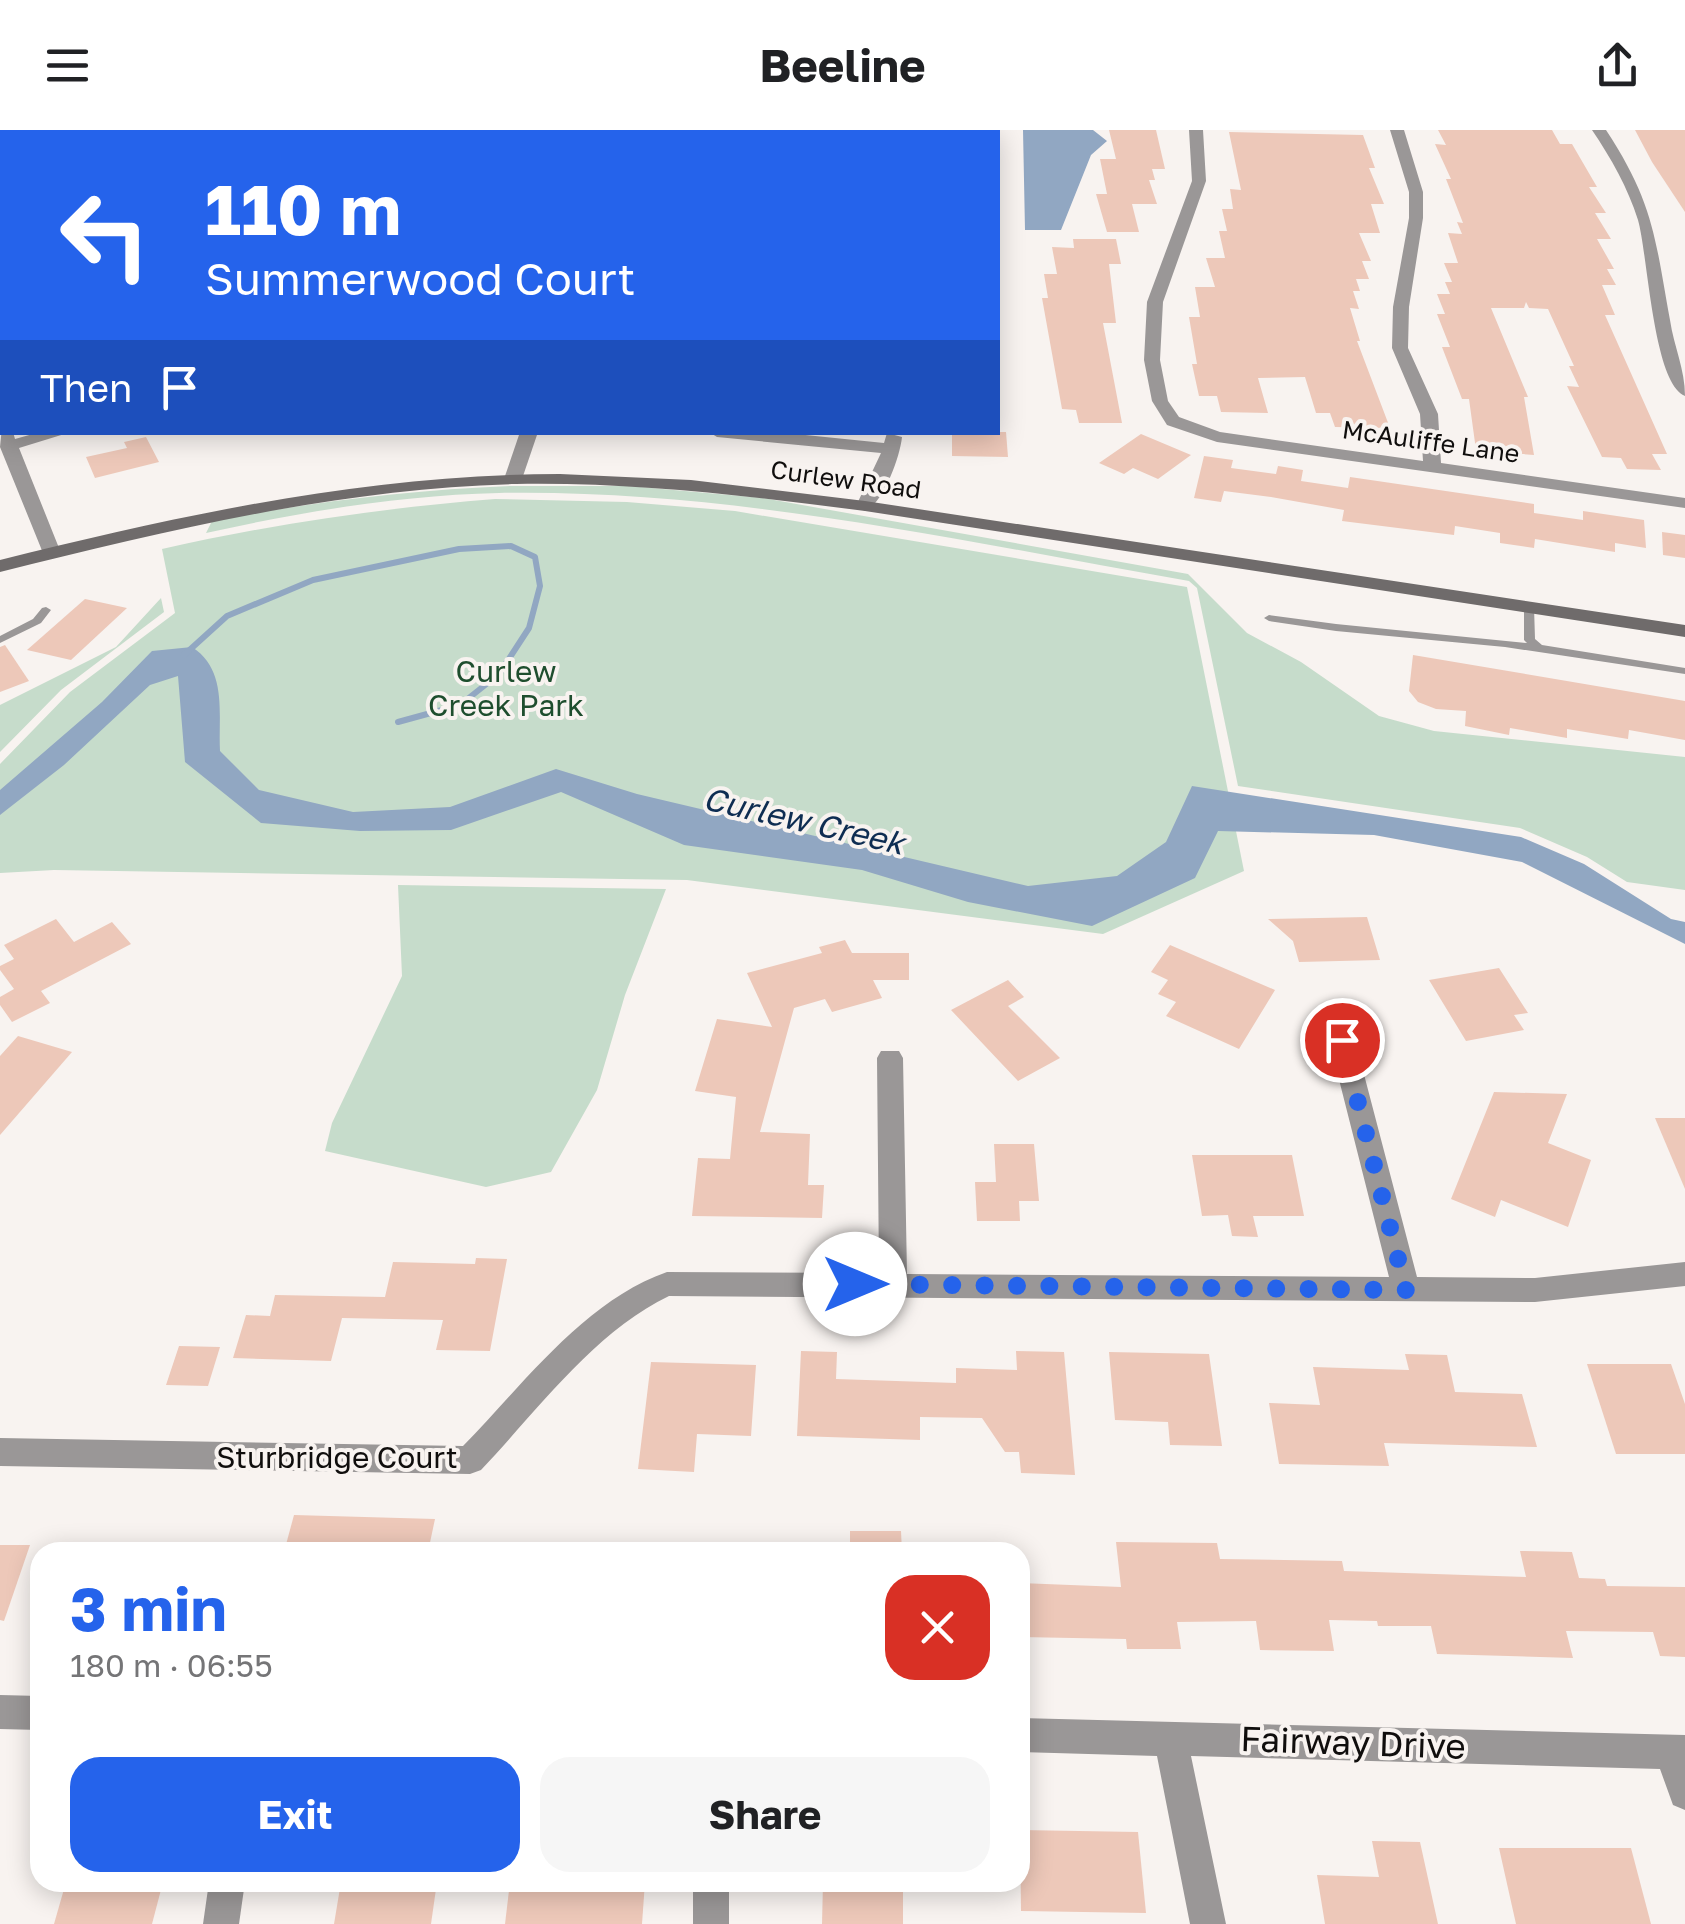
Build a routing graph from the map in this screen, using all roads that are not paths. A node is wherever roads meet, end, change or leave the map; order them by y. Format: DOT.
graph roads {
  1 [pos="1196,130"];
  2 [pos="1397,130"];
  3 [pos="1599,130"];
  4 [pos="1685,391"];
  5 [pos="5,435"];
  6 [pos="528,435"];
  7 [pos="776,435"];
  8 [pos="893,441"];
  9 [pos="1432,467"];
  10 [pos="513,479"];
  11 [pos="1685,502"];
  12 [pos="865,506"];
  13 [pos="52,553"];
  14 [pos="0,566"];
  15 [pos="1528,606"];
  16 [pos="46,610"];
  17 [pos="1268,618"];
  18 [pos="1685,631"];
  19 [pos="0,640"];
  20 [pos="1540,648"];
  21 [pos="1685,671"];
  22 [pos="1342,1040"];
  23 [pos="890,1058"];
  24 [pos="1685,1274"];
  25 [pos="893,1284"];
  26 [pos="1406,1290"];
  27 [pos="0,1452"];
  28 [pos="0,1712"];
  29 [pos="30,1713"];
  30 [pos="1030,1735"];
  31 [pos="1170,1736"];
  32 [pos="1678,1752"];
  33 [pos="1685,1793"];
  34 [pos="226,1892"];
  35 [pos="711,1892"];
  36 [pos="221,1924"];
  37 [pos="711,1924"];
  38 [pos="1208,1924"];
  1 -- 9 [label="street, McAuliffe Lane"];
  2 -- 9 [label="street"];
  3 -- 4 [label="street"];
  5 -- 13 [label="street"];
  6 -- 10 [label="street"];
  7 -- 8 [label="street"];
  8 -- 12 [label="street"];
  9 -- 11 [label="street, McAuliffe Lane"];
  10 -- 12 [label="main road, Curlew Road"];
  10 -- 13 [label="main road, Curlew Road"];
  12 -- 15 [label="main road, Curlew Road"];
  13 -- 14 [label="main road, Curlew Road"];
  15 -- 18 [label="main road, Curlew Road"];
  15 -- 20 [label="lane"];
  16 -- 19 [label="lane"];
  17 -- 20 [label="lane"];
  20 -- 21 [label="lane"];
  22 -- 26 [label="street"];
  23 -- 25 [label="street"];
  24 -- 26 [label="street, Sturbridge Court"];
  25 -- 26 [label="street, Sturbridge Court"];
  25 -- 27 [label="street, Sturbridge Court"];
  28 -- 29 [label="street"];
  30 -- 31 [label="street, Fairway Drive"];
  31 -- 32 [label="street, Fairway Drive"];
  31 -- 38 [label="street"];
  32 -- 33 [label="street"];
  34 -- 36 [label="street"];
  35 -- 37 [label="street"];
}
